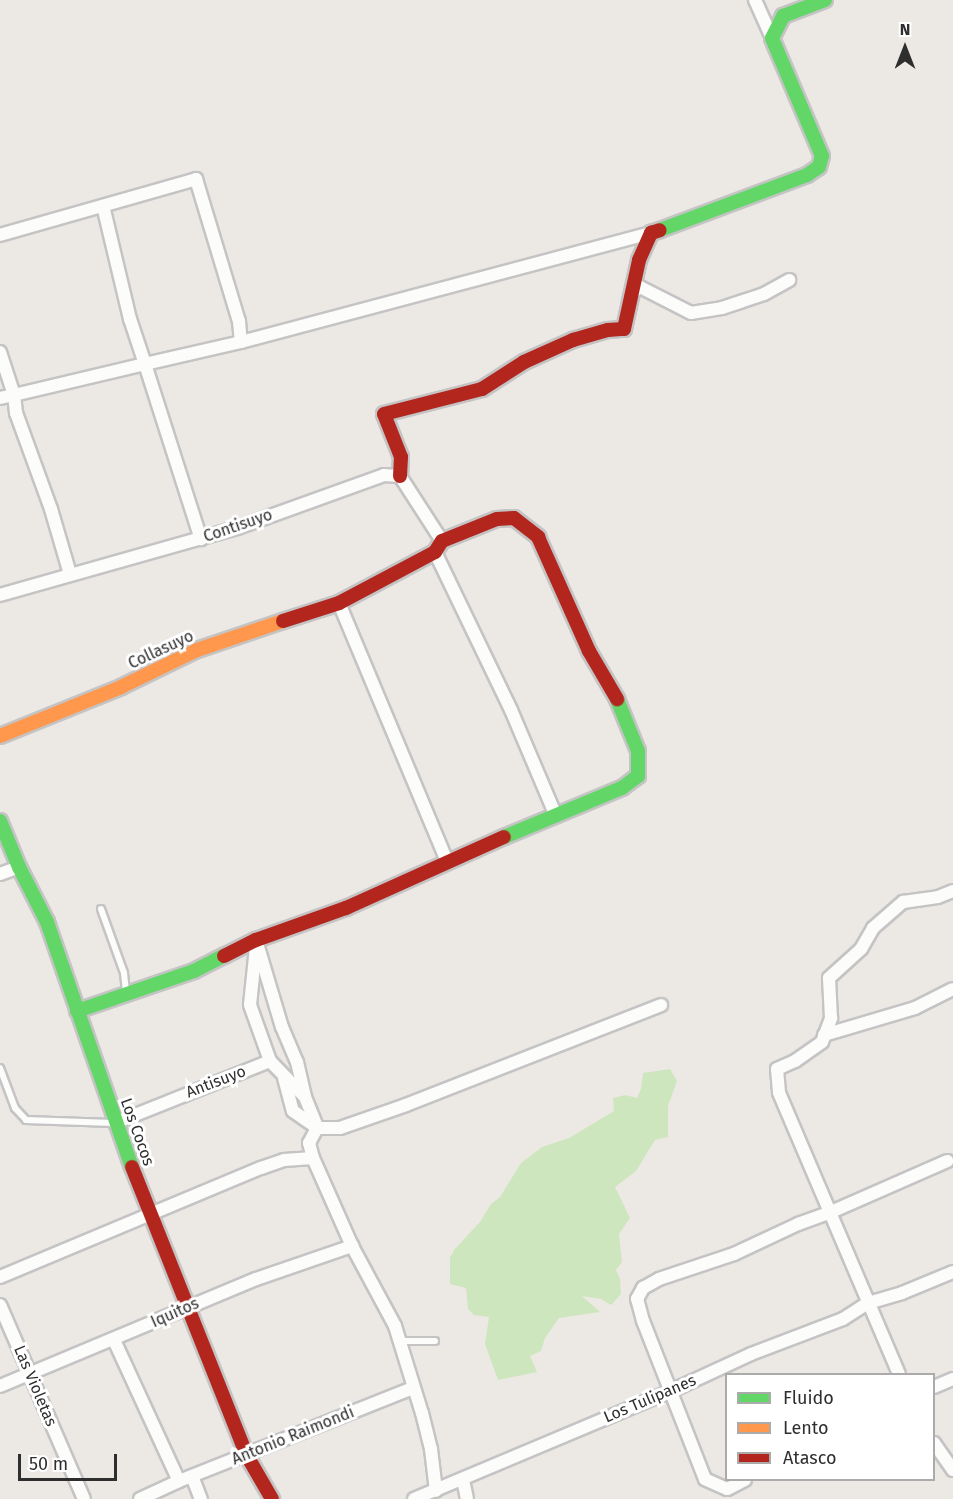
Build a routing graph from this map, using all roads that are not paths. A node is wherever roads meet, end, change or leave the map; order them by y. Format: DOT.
graph roads {
  1 [pos="755,0"];
  2 [pos="825,0"];
  3 [pos="772,38"];
  4 [pos="103,206"];
  5 [pos="651,233"];
  6 [pos="0,236"];
  7 [pos="789,280"];
  8 [pos="632,293"];
  9 [pos="241,342"];
  10 [pos="0,352"];
  11 [pos="145,364"];
  12 [pos="14,395"];
  13 [pos="0,398"];
  14 [pos="400,476"];
  15 [pos="201,539"];
  16 [pos="438,546"];
  17 [pos="70,574"];
  18 [pos="0,596"];
  19 [pos="339,603"];
  20 [pos="0,736"];
  21 [pos="556,816"];
  22 [pos="0,821"];
  23 [pos="447,861"];
  24 [pos="19,867"];
  25 [pos="0,874"];
  26 [pos="953,891"];
  27 [pos="101,909"];
  28 [pos="256,940"];
  29 [pos="953,989"];
  30 [pos="126,994"];
  31 [pos="661,1005"];
  32 [pos="77,1011"];
  33 [pos="824,1035"];
  34 [pos="270,1061"];
  35 [pos="0,1068"];
  36 [pos="284,1078"];
  37 [pos="305,1097"];
  38 [pos="115,1123"];
  39 [pos="318,1128"];
  40 [pos="313,1158"];
  41 [pos="947,1161"];
  42 [pos="831,1212"];
  43 [pos="150,1213"];
  44 [pos="352,1246"];
  45 [pos="953,1272"];
  46 [pos="0,1277"];
  47 [pos="868,1303"];
  48 [pos="0,1305"];
  49 [pos="188,1307"];
  50 [pos="114,1340"];
  51 [pos="399,1341"];
  52 [pos="435,1341"];
  53 [pos="899,1373"];
  54 [pos="29,1374"];
  55 [pos="953,1379"];
  56 [pos="0,1386"];
  57 [pos="935,1386"];
  58 [pos="413,1388"];
  59 [pos="671,1391"];
  60 [pos="935,1446"];
  61 [pos="246,1454"];
  62 [pos="953,1470"];
  63 [pos="192,1476"];
  64 [pos="463,1480"];
  65 [pos="179,1481"];
  66 [pos="743,1481"];
  67 [pos="436,1491"];
  68 [pos="728,1494"];
  69 [pos="84,1499"];
  70 [pos="140,1499"];
  71 [pos="201,1499"];
  72 [pos="272,1499"];
  73 [pos="414,1499"];
  74 [pos="467,1499"];
  1 -- 3 [label="street"];
  2 -- 3 [label="street"];
  3 -- 5 [label="street"];
  4 -- 6 [label="street"];
  4 -- 9 [label="street"];
  4 -- 11 [label="street"];
  5 -- 8 [label="street"];
  5 -- 9 [label="street"];
  7 -- 8 [label="street"];
  8 -- 14 [label="street"];
  9 -- 11 [label="street"];
  10 -- 12 [label="street"];
  11 -- 12 [label="street"];
  11 -- 15 [label="street"];
  12 -- 13 [label="street"];
  12 -- 17 [label="street"];
  14 -- 15 [label="street, Contisuyo"];
  14 -- 16 [label="street"];
  15 -- 17 [label="street, Contisuyo"];
  16 -- 19 [label="street, Collasuyo"];
  16 -- 21 [label="street"];
  16 -- 21 [label="street, Collasuyo"];
  17 -- 18 [label="street, Contisuyo"];
  19 -- 20 [label="street, Collasuyo"];
  19 -- 23 [label="street"];
  21 -- 23 [label="street"];
  22 -- 24 [label="street, Los Cocos"];
  23 -- 28 [label="street"];
  24 -- 25 [label="street"];
  24 -- 32 [label="street, Los Cocos"];
  26 -- 33 [label="street"];
  27 -- 30 [label="lane"];
  28 -- 30 [label="street"];
  28 -- 34 [label="street"];
  28 -- 37 [label="street"];
  29 -- 33 [label="street"];
  30 -- 32 [label="street"];
  31 -- 39 [label="street"];
  32 -- 38 [label="street, Los Cocos"];
  33 -- 42 [label="street"];
  34 -- 36 [label="street"];
  34 -- 38 [label="street, Antisuyo"];
  35 -- 38 [label="lane"];
  36 -- 37 [label="street"];
  36 -- 39 [label="street"];
  37 -- 39 [label="street"];
  38 -- 43 [label="street, Los Cocos"];
  39 -- 40 [label="street"];
  40 -- 43 [label="street"];
  40 -- 44 [label="street"];
  41 -- 42 [label="street"];
  42 -- 47 [label="street"];
  42 -- 59 [label="street"];
  43 -- 46 [label="street"];
  43 -- 49 [label="street, Los Cocos"];
  44 -- 49 [label="street, Iquitos"];
  44 -- 51 [label="street"];
  45 -- 47 [label="street, Los Tulipanes"];
  47 -- 53 [label="street"];
  47 -- 59 [label="street, Los Tulipanes"];
  48 -- 54 [label="street, Las Violetas"];
  49 -- 50 [label="street, Iquitos"];
  49 -- 61 [label="street, Los Cocos"];
  50 -- 54 [label="street, Iquitos"];
  50 -- 65 [label="street"];
  51 -- 52 [label="lane"];
  51 -- 58 [label="street"];
  54 -- 56 [label="street, Iquitos"];
  54 -- 69 [label="street, Las Violetas"];
  55 -- 57 [label="street"];
  58 -- 61 [label="street, Antonio Raimondi"];
  58 -- 67 [label="street"];
  59 -- 64 [label="street, Los Tulipanes"];
  59 -- 68 [label="street"];
  60 -- 62 [label="street"];
  61 -- 63 [label="street, Antonio Raimondi"];
  61 -- 72 [label="street, Los Cocos"];
  63 -- 65 [label="street, Antonio Raimondi"];
  63 -- 71 [label="street"];
  64 -- 67 [label="street, Los Tulipanes"];
  64 -- 74 [label="street"];
  65 -- 70 [label="street, Antonio Raimondi"];
  66 -- 68 [label="street"];
  67 -- 73 [label="street, Los Tulipanes"];
}
